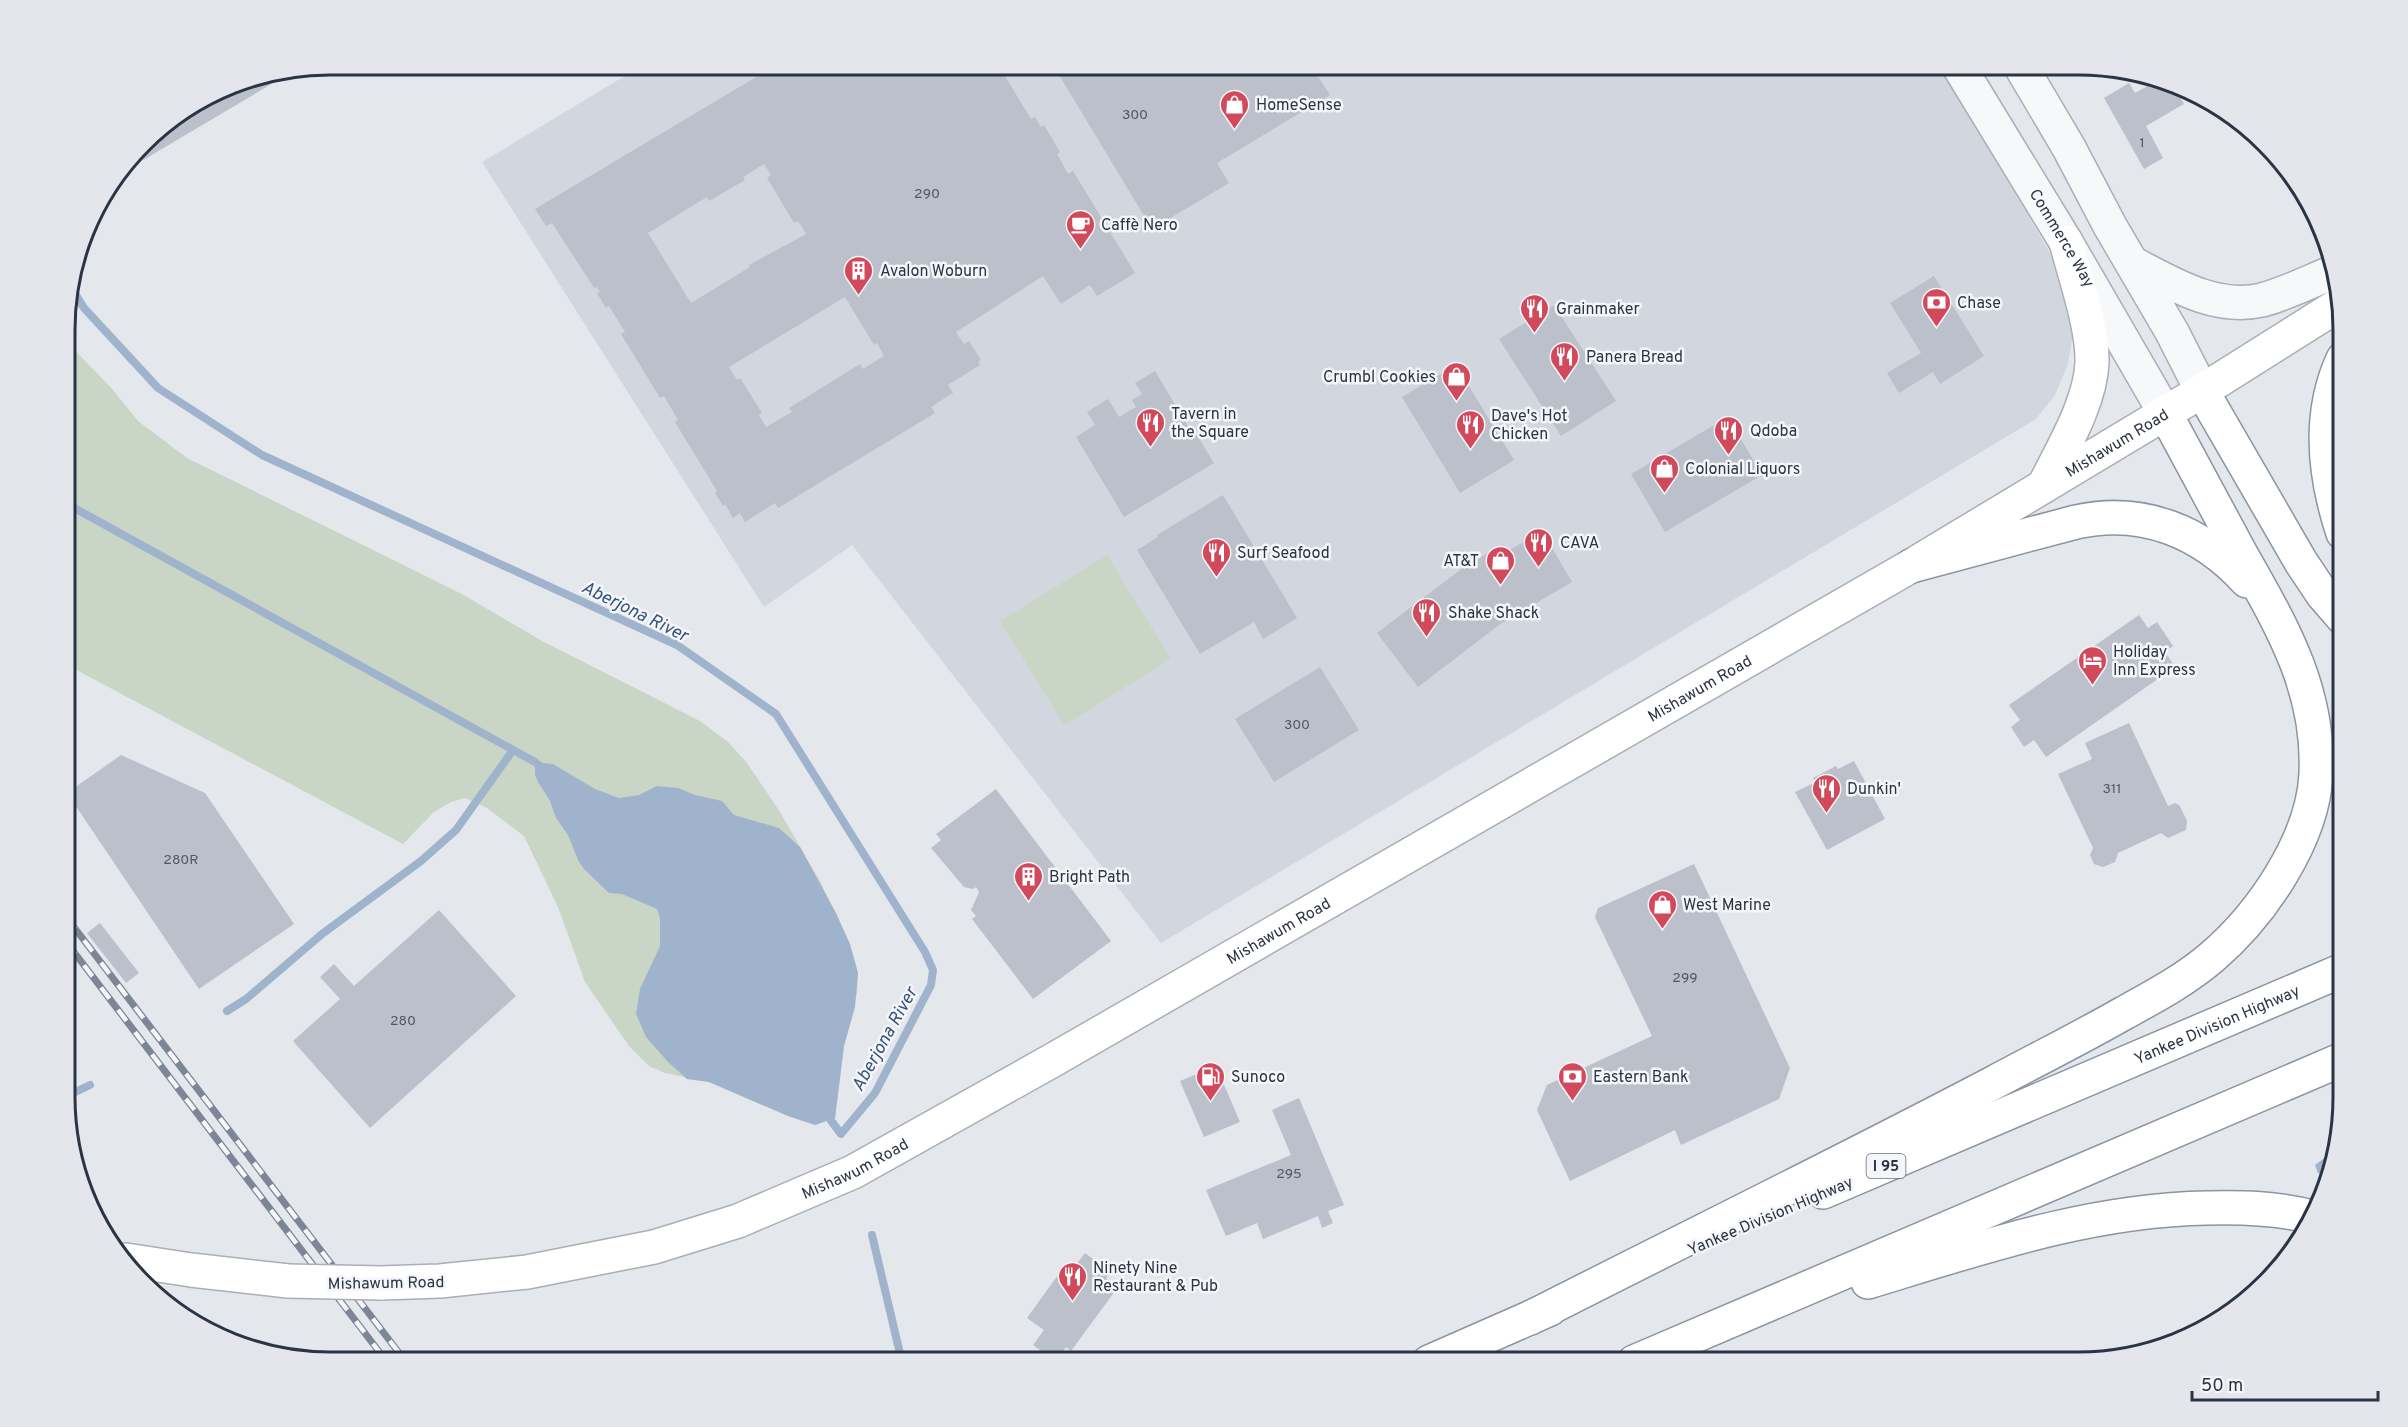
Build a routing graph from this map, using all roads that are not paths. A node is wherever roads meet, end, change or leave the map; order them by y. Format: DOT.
graph roads {
  1 [pos="1965,75"];
  2 [pos="2026,75"];
  3 [pos="2066,242"];
  4 [pos="2132,263"];
  5 [pos="2327,275"];
  6 [pos="2332,309"];
  7 [pos="2333,387"];
  8 [pos="2202,391"];
  9 [pos="2164,413"];
  10 [pos="2044,486"];
  11 [pos="2333,494"];
  12 [pos="1911,566"];
  13 [pos="2333,606"];
  14 [pos="2271,608"];
  15 [pos="2333,974"];
  16 [pos="2333,1063"];
  17 [pos="2304,1215"];
  18 [pos="135,1261"];
  19 [pos="1530,1318"];
  20 [pos="1697,1335"];
  21 [pos="1452,1352"];
  22 [pos="1657,1352"];
  1 -- 3 [label="street, Commerce Way"];
  2 -- 4 [label="street"];
  3 -- 9 [label="street, Commerce Way"];
  3 -- 10 [label="main road"];
  4 -- 5 [label="street"];
  4 -- 8 [label="street"];
  6 -- 8 [label="main road, Mishawum Road"];
  7 -- 11 [label="main road"];
  8 -- 9 [label="main road, Mishawum Road"];
  8 -- 13 [label="main road"];
  9 -- 10 [label="main road, Mishawum Road"];
  9 -- 14 [label="main road"];
  10 -- 12 [label="main road, Mishawum Road"];
  12 -- 14 [label="main road"];
  12 -- 18 [label="main road, Mishawum Road, bridge"];
  14 -- 19 [label="main road"];
  15 -- 19 [label="main road, Yankee Division Highway / I 95"];
  16 -- 20 [label="main road"];
  17 -- 20 [label="main road"];
  19 -- 21 [label="main road, Yankee Division Highway / I 95"];
  20 -- 22 [label="main road"];
}
